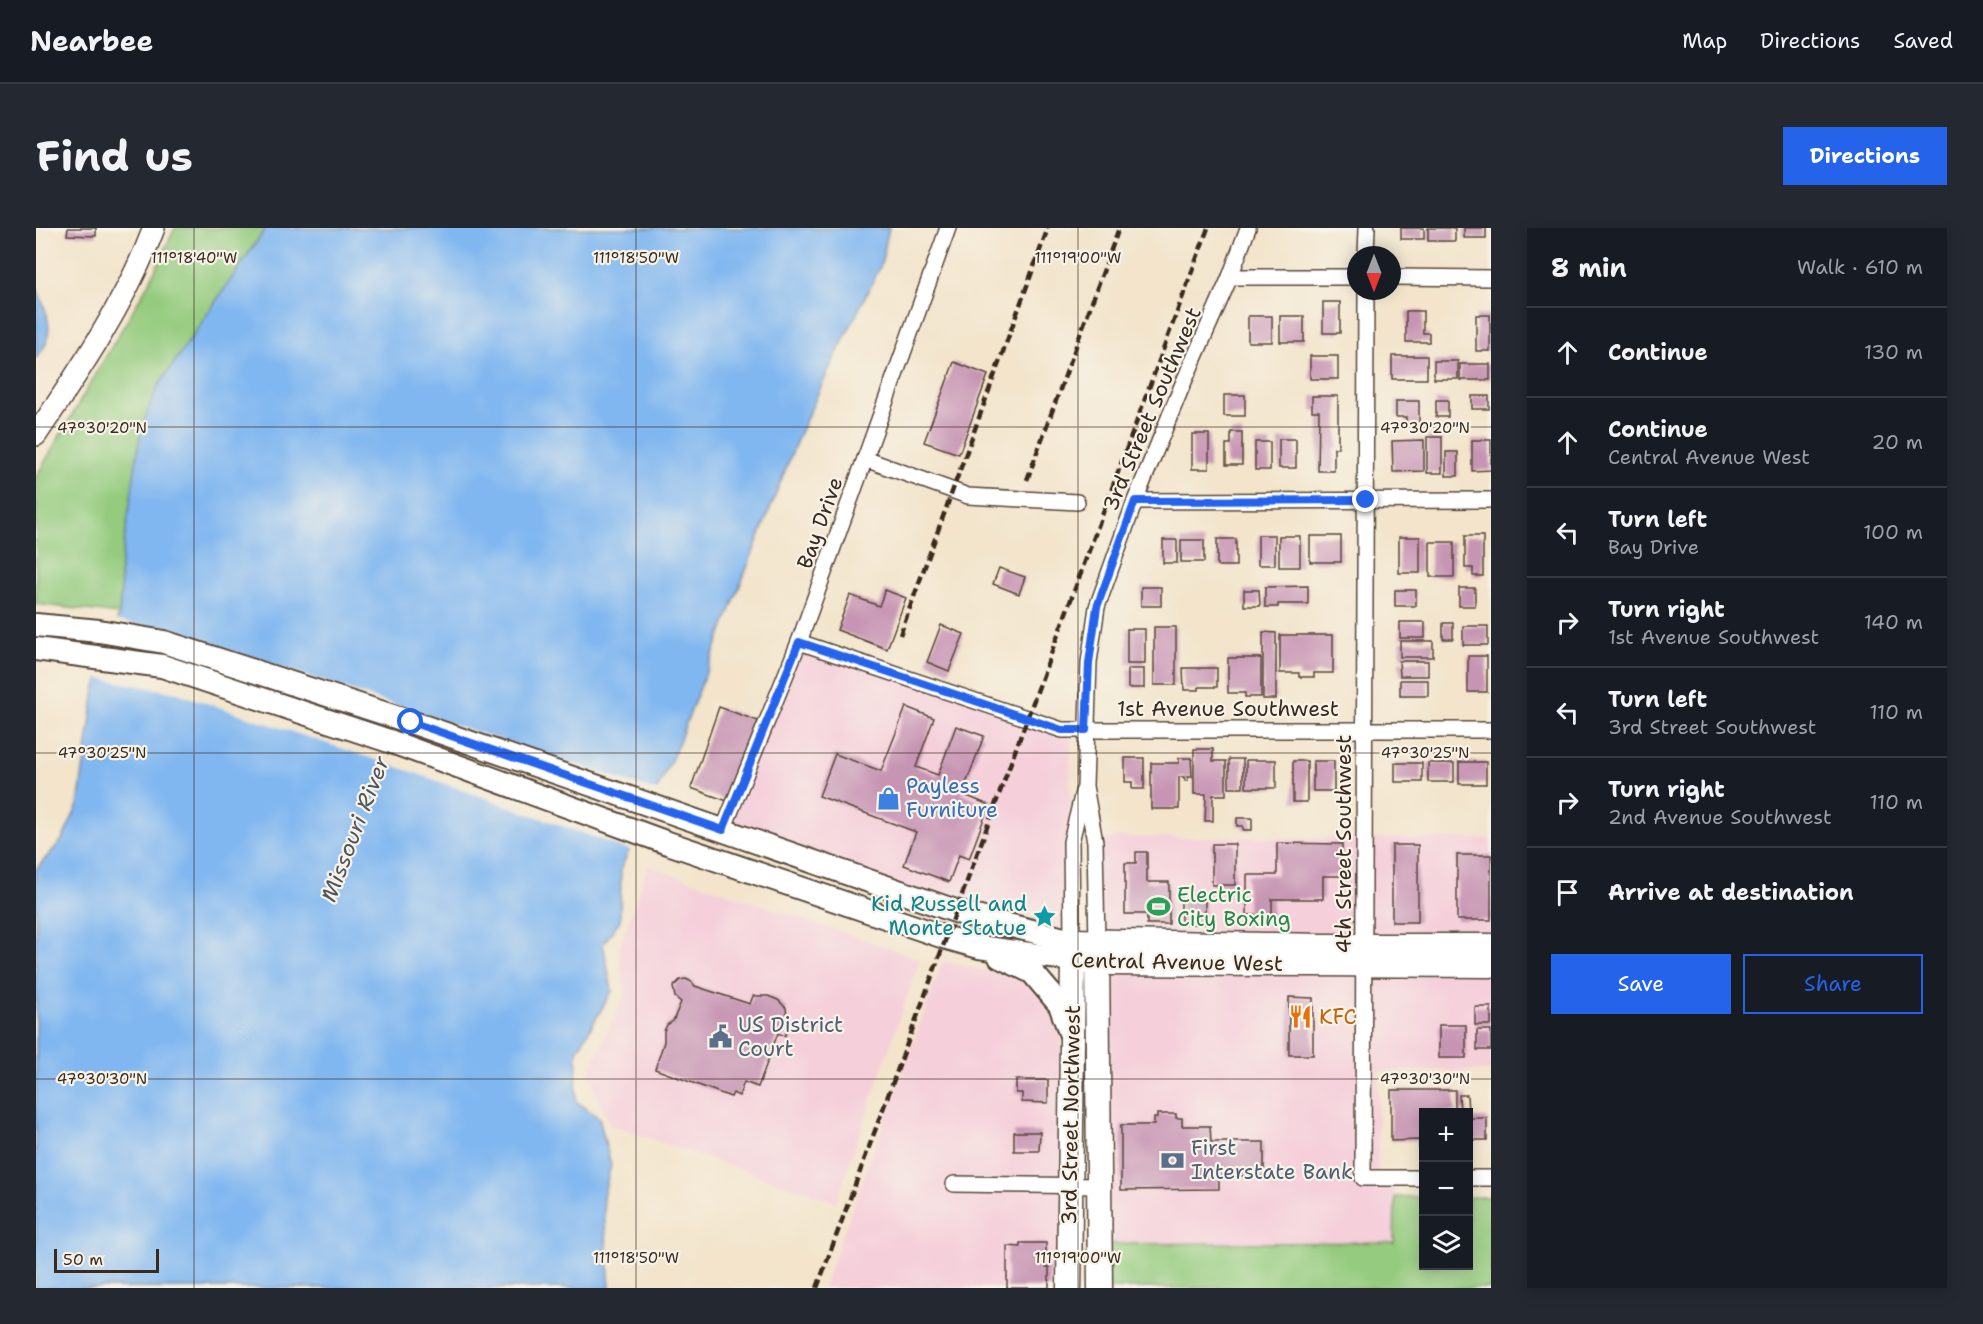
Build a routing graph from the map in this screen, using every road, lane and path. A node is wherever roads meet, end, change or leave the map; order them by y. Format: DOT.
graph roads {
  1 [pos="154,228"];
  2 [pos="948,228"];
  3 [pos="1248,228"];
  4 [pos="1367,228"];
  5 [pos="1366,246"];
  6 [pos="1230,277"];
  7 [pos="1347,277"];
  8 [pos="1401,278"];
  9 [pos="1491,278"];
  10 [pos="1366,300"];
  11 [pos="36,435"];
  12 [pos="865,459"];
  13 [pos="1366,500"];
  14 [pos="1491,500"];
  15 [pos="1077,501"];
  16 [pos="1135,501"];
  17 [pos="36,625"];
  18 [pos="799,642"];
  19 [pos="36,649"];
  20 [pos="1086,730"];
  21 [pos="1365,730"];
  22 [pos="1491,730"];
  23 [pos="1085,786"];
  24 [pos="723,830"];
  25 [pos="1491,946"];
  26 [pos="979,947"];
  27 [pos="1073,951"];
  28 [pos="1098,953"];
  29 [pos="1364,956"];
  30 [pos="1491,965"];
  31 [pos="1072,1036"];
  32 [pos="1419,1178"];
  33 [pos="1473,1178"];
  34 [pos="1491,1178"];
  35 [pos="954,1184"];
  36 [pos="1069,1186"];
  37 [pos="1100,1186"];
  38 [pos="1069,1288"];
  39 [pos="1100,1288"];
  1 -- 11 [label="main road"];
  2 -- 12 [label="street, Bay Drive"];
  3 -- 6 [label="street, 3rd Street Southwest"];
  4 -- 5 [label="street"];
  6 -- 7 [label="street"];
  6 -- 16 [label="street, 3rd Street Southwest"];
  8 -- 9 [label="street"];
  10 -- 13 [label="street, 4th Street Southwest"];
  12 -- 15 [label="street"];
  12 -- 18 [label="street, Bay Drive"];
  13 -- 14 [label="street"];
  13 -- 16 [label="street"];
  13 -- 21 [label="street, 4th Street Southwest"];
  16 -- 20 [label="street, 3rd Street Southwest"];
  17 -- 24 [label="main road, Central Avenue West"];
  18 -- 20 [label="street, 1st Avenue Southwest"];
  18 -- 24 [label="street, Bay Drive"];
  19 -- 26 [label="main road, Central Avenue West"];
  20 -- 21 [label="street, 1st Avenue Southwest"];
  20 -- 23 [label="street, 3rd Street Southwest"];
  21 -- 22 [label="street, 1st Avenue Southwest"];
  21 -- 29 [label="street, 4th Street Southwest"];
  23 -- 27 [label="street, 3rd Street Southwest"];
  23 -- 28 [label="street, 3rd Street Southwest"];
  24 -- 27 [label="main road, Central Avenue West"];
  25 -- 29 [label="highway, Central Avenue West"];
  26 -- 27 [label="main road, Central Avenue West"];
  26 -- 31 [label="main road"];
  27 -- 28 [label="highway, Central Avenue West"];
  27 -- 31 [label="highway, 3rd Street Northwest"];
  28 -- 29 [label="highway, Central Avenue West"];
  28 -- 37 [label="highway, 3rd Street Northwest"];
  29 -- 30 [label="highway, Central Avenue West"];
  29 -- 32 [label="street, 4th Street Southwest"];
  31 -- 36 [label="highway, 3rd Street Northwest"];
  33 -- 34 [label="street"];
  35 -- 36 [label="street"];
  36 -- 37 [label="street"];
  36 -- 38 [label="highway, 3rd Street Northwest"];
  37 -- 39 [label="highway, 3rd Street Northwest"];
}
